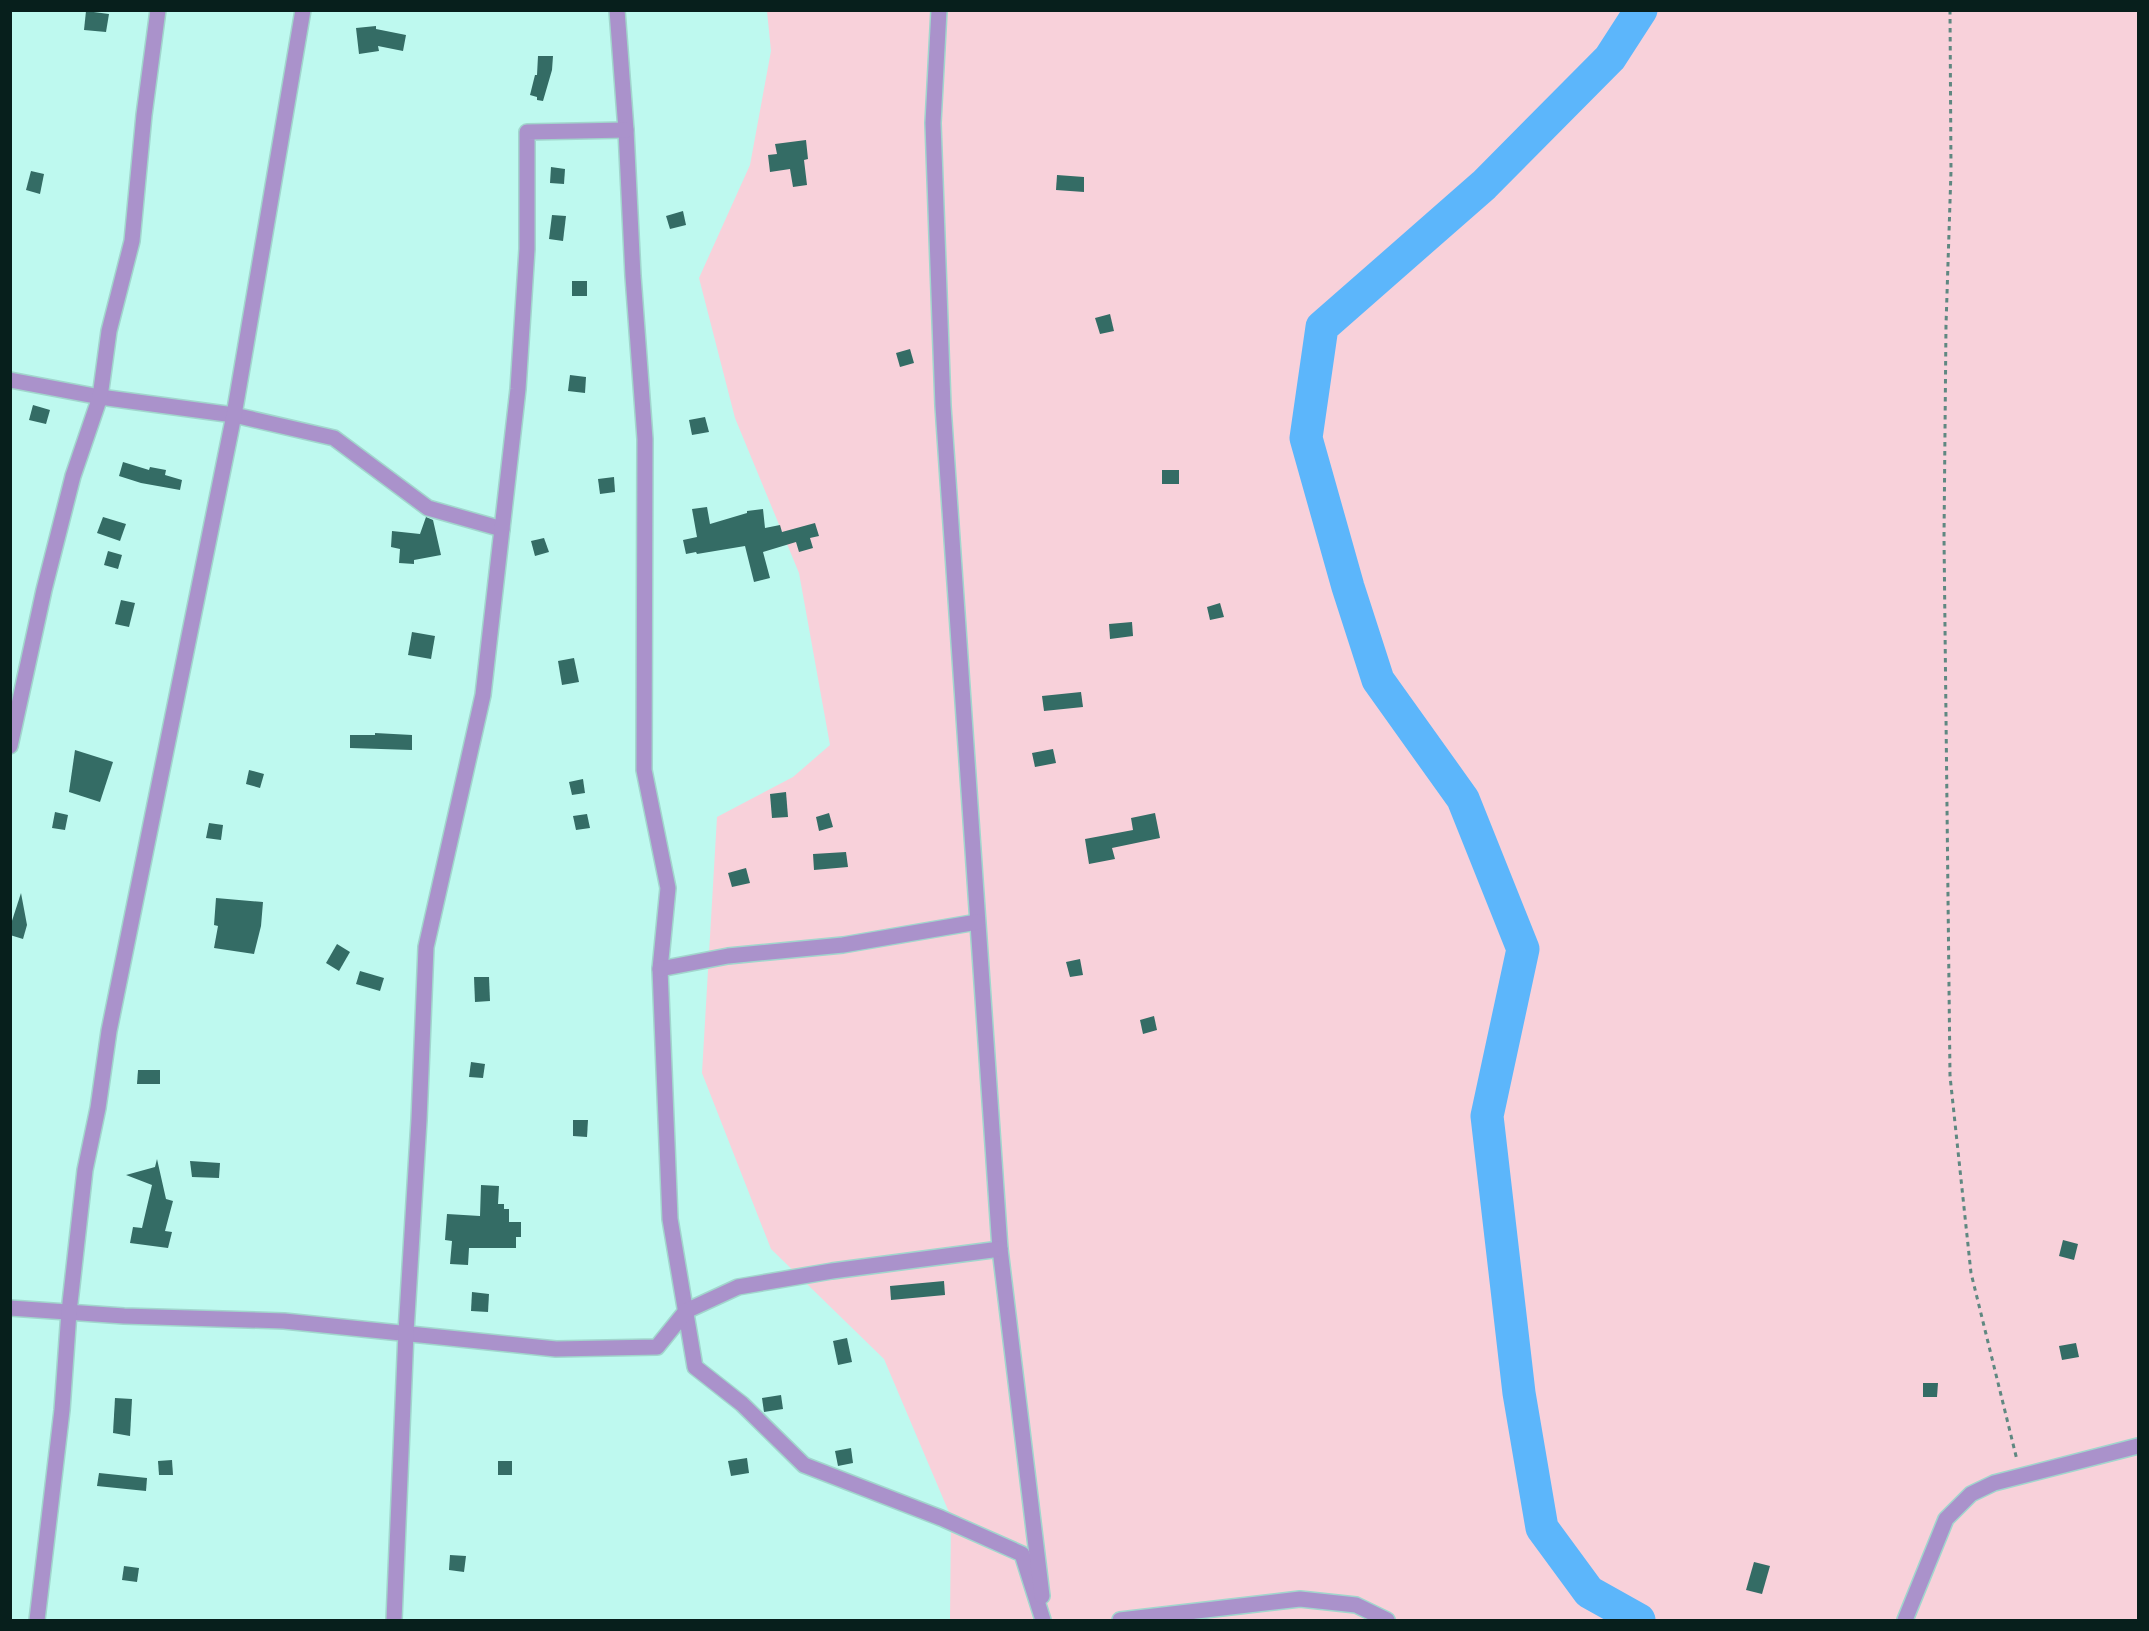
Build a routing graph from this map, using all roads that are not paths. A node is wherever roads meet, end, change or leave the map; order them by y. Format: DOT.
graph roads {
  1 [pos="158,10"];
  2 [pos="303,10"];
  3 [pos="616,10"];
  4 [pos="939,10"];
  5 [pos="626,130"];
  6 [pos="10,380"];
  7 [pos="99,397"];
  8 [pos="234,415"];
  9 [pos="501,529"];
  10 [pos="10,746"];
  11 [pos="977,922"];
  12 [pos="660,969"];
  13 [pos="1000,1249"];
  14 [pos="10,1308"];
  15 [pos="686,1311"];
  16 [pos="69,1312"];
  17 [pos="406,1332"];
  18 [pos="2139,1446"];
  19 [pos="37,1620"];
  20 [pos="394,1620"];
  21 [pos="1044,1620"];
  22 [pos="1120,1620"];
  23 [pos="1387,1620"];
  24 [pos="1905,1620"];
  1 -- 7 [label="street"];
  2 -- 8 [label="street"];
  3 -- 5 [label="street"];
  4 -- 11 [label="street"];
  5 -- 9 [label="street"];
  5 -- 12 [label="street"];
  6 -- 7 [label="street"];
  7 -- 8 [label="street"];
  7 -- 10 [label="street"];
  8 -- 9 [label="street"];
  8 -- 16 [label="street"];
  9 -- 17 [label="street"];
  11 -- 12 [label="street"];
  11 -- 13 [label="street"];
  12 -- 15 [label="street"];
  13 -- 15 [label="street"];
  13 -- 21 [label="street"];
  14 -- 16 [label="street"];
  15 -- 17 [label="street"];
  15 -- 21 [label="street"];
  16 -- 17 [label="street"];
  16 -- 19 [label="street"];
  17 -- 20 [label="street"];
  18 -- 24 [label="street"];
  22 -- 23 [label="street"];
}
